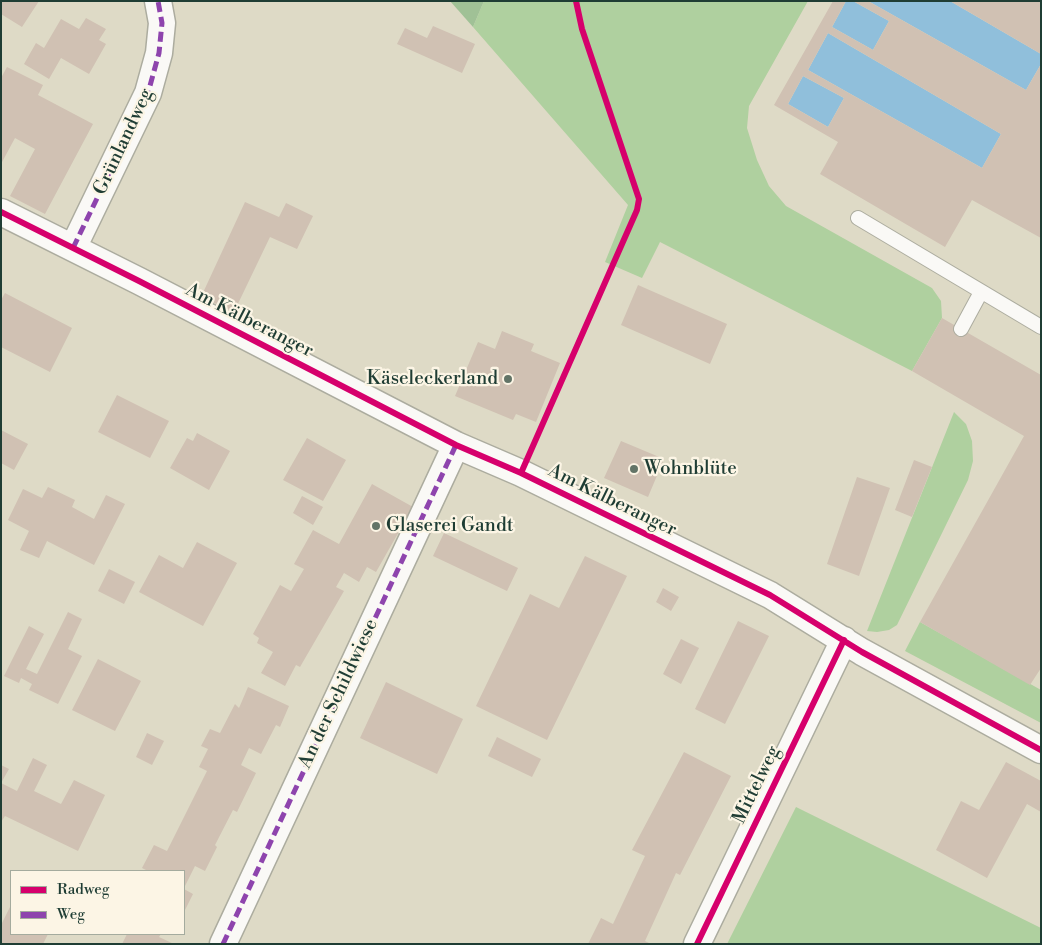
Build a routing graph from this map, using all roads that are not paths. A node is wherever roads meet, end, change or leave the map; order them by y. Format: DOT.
graph roads {
  1 [pos="158,1"];
  2 [pos="1,212"];
  3 [pos="858,218"];
  4 [pos="73,248"];
  5 [pos="981,292"];
  6 [pos="1041,326"];
  7 [pos="961,329"];
  8 [pos="456,445"];
  9 [pos="844,640"];
  10 [pos="1041,750"];
  11 [pos="222,944"];
  12 [pos="697,944"];
  1 -- 4 [label="street, Grünlandweg"];
  2 -- 4 [label="street, Am Kälberanger"];
  3 -- 5 [label="lane"];
  4 -- 8 [label="street, Am Kälberanger"];
  5 -- 6 [label="lane"];
  5 -- 7 [label="lane"];
  8 -- 9 [label="street, Am Kälberanger"];
  8 -- 11 [label="street, An der Schildwiese"];
  9 -- 10 [label="street, Am Kälberanger"];
  9 -- 12 [label="street, Mittelweg"];
}
